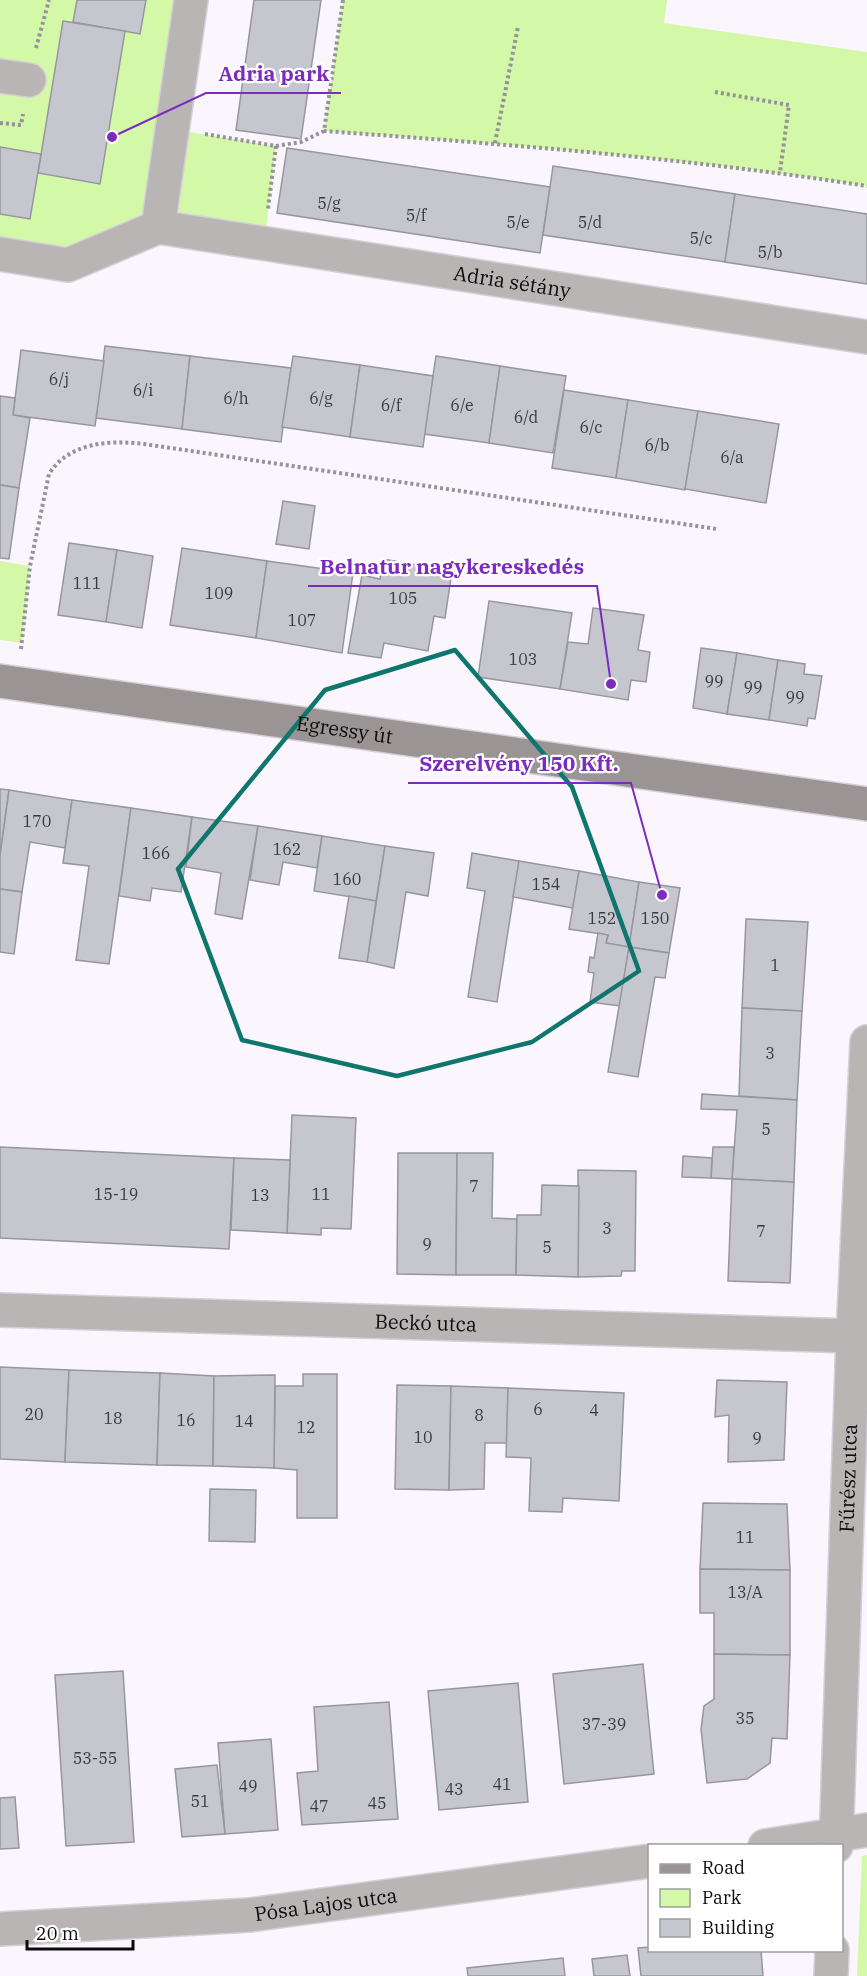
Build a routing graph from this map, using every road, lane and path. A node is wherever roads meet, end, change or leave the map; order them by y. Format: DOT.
graph roads {
  1 [pos="191,0"];
  2 [pos="343,0"];
  3 [pos="518,27"];
  4 [pos="716,92"];
  5 [pos="171,129"];
  6 [pos="324,130"];
  7 [pos="495,143"];
  8 [pos="276,146"];
  9 [pos="780,172"];
  10 [pos="867,186"];
  11 [pos="158,227"];
  12 [pos="264,246"];
  13 [pos="0,254"];
  14 [pos="867,338"];
  15 [pos="717,529"];
  16 [pos="8,682"];
  17 [pos="867,804"];
  18 [pos="867,1042"];
  19 [pos="0,1310"];
  20 [pos="853,1336"];
  21 [pos="847,1837"];
  22 [pos="775,1844"];
  23 [pos="648,1861"];
  24 [pos="0,1929"];
  25 [pos="832,1952"];
  26 [pos="831,1976"];
  1 -- 5 [label="street"];
  2 -- 6 [label="path"];
  3 -- 7 [label="path"];
  4 -- 9 [label="path"];
  5 -- 8 [label="path"];
  5 -- 11 [label="street"];
  6 -- 7 [label="path"];
  6 -- 8 [label="path"];
  7 -- 9 [label="path"];
  8 -- 12 [label="path"];
  9 -- 10 [label="path"];
  11 -- 12 [label="street, Adria sétány"];
  11 -- 13 [label="street"];
  12 -- 14 [label="street, Adria sétány"];
  15 -- 16 [label="path"];
  16 -- 17 [label="street, Egressy út"];
  18 -- 20 [label="street, Fűrész utca"];
  19 -- 20 [label="street, Beckó utca"];
  20 -- 21 [label="street, Fűrész utca"];
  21 -- 22 [label="street"];
  23 -- 24 [label="street, Pósa Lajos utca"];
  25 -- 26 [label="street"];
}
